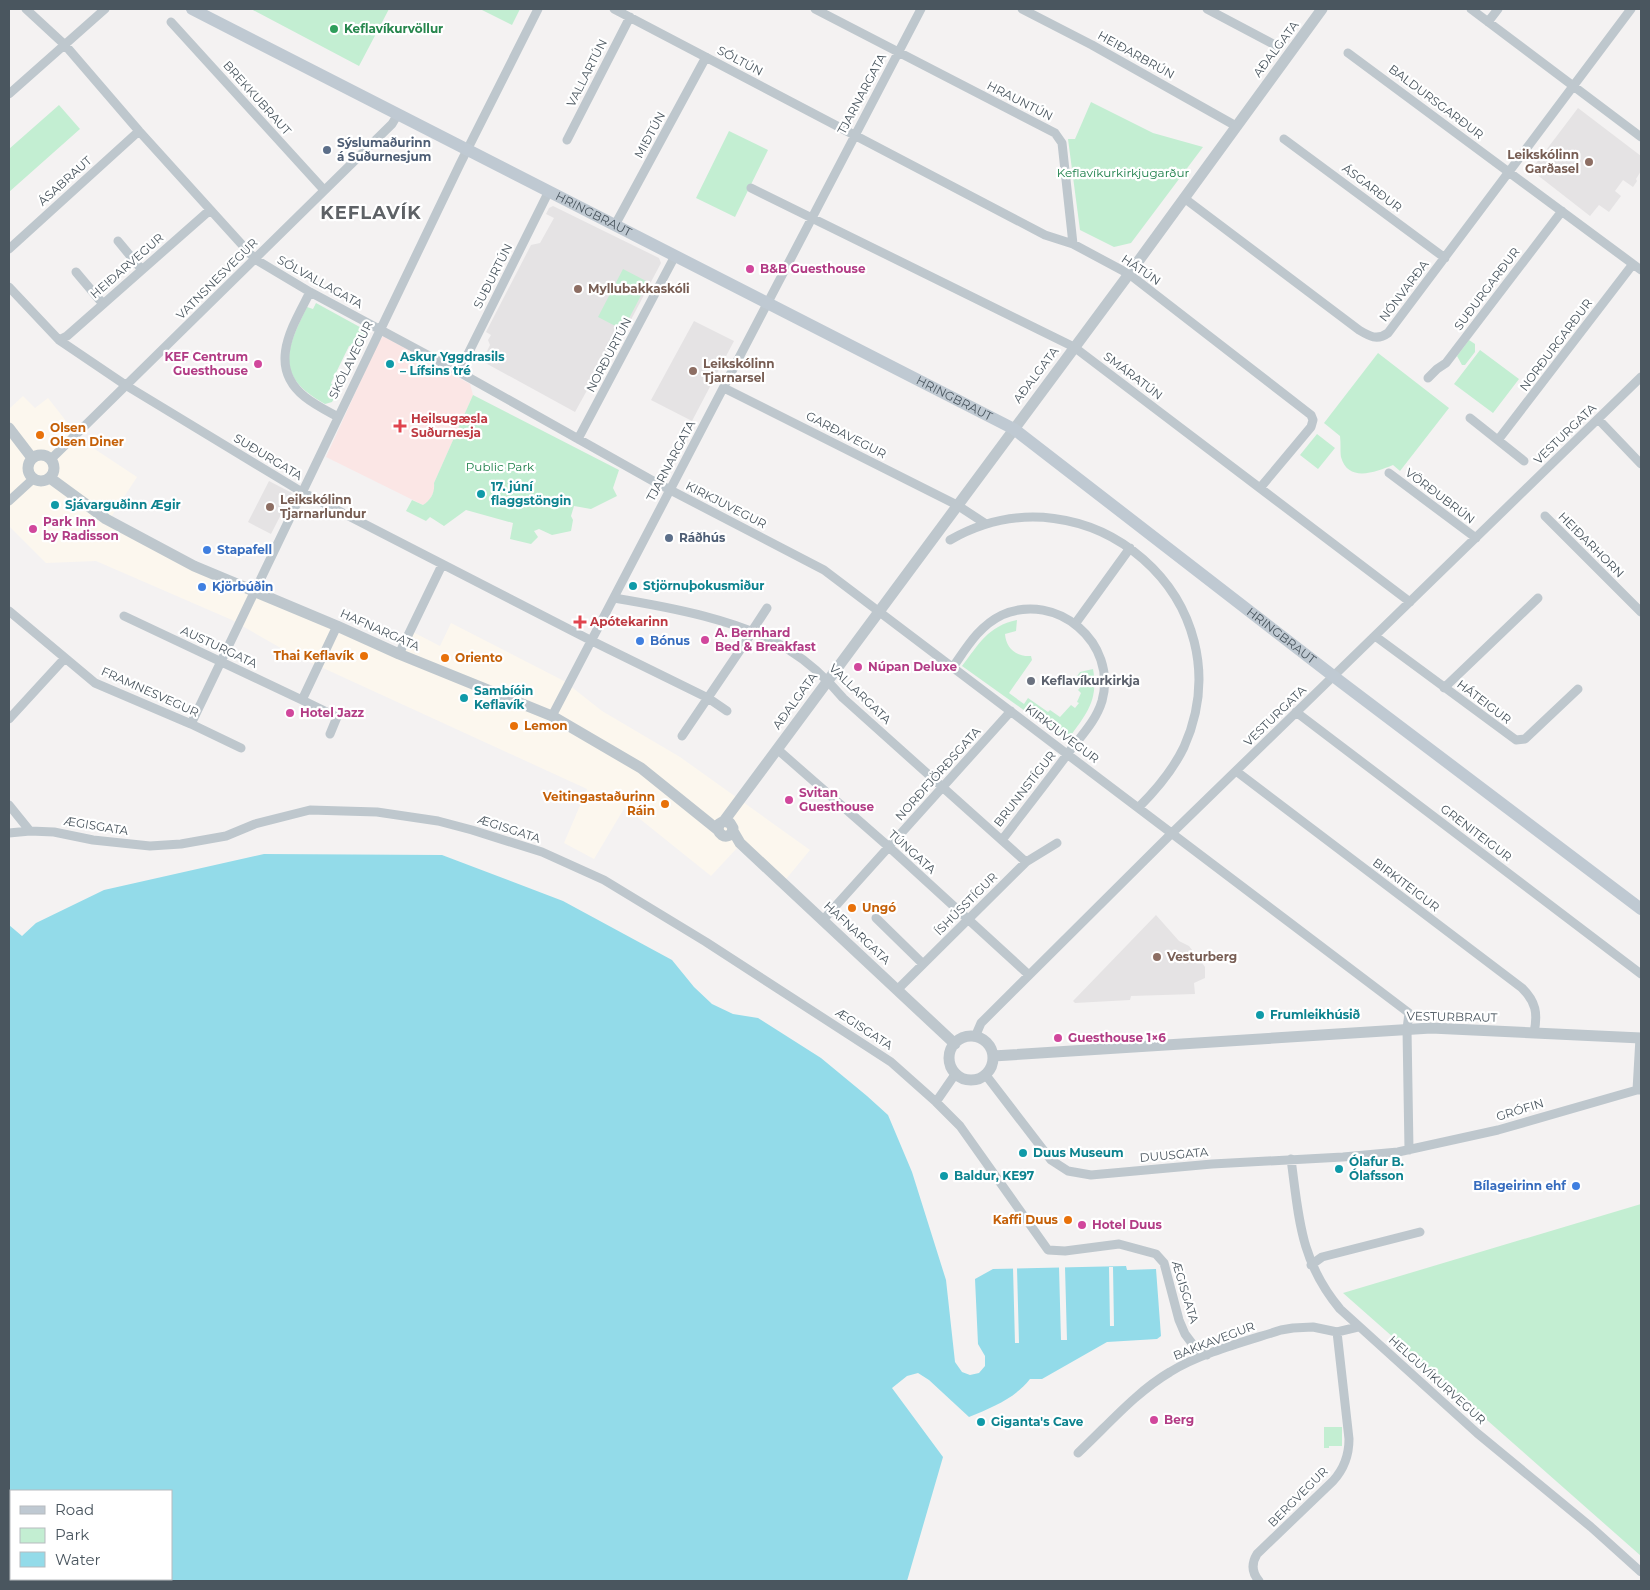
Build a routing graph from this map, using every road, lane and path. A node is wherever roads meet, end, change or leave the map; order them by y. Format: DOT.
graph roads {
  1 [pos="26,9"];
  2 [pos="105,9"];
  3 [pos="192,9"];
  4 [pos="538,9"];
  5 [pos="614,9"];
  6 [pos="815,9"];
  7 [pos="921,9"];
  8 [pos="1022,9"];
  9 [pos="1207,9"];
  10 [pos="1322,9"];
  11 [pos="1471,9"];
  12 [pos="1498,9"];
  13 [pos="1631,9"];
  14 [pos="630,17"];
  15 [pos="171,22"];
  16 [pos="1488,22"];
  17 [pos="65,45"];
  18 [pos="1278,46"];
  19 [pos="898,52"];
  20 [pos="1348,52"];
  21 [pos="706,57"];
  22 [pos="1574,86"];
  23 [pos="9,94"];
  24 [pos="398,114"];
  25 [pos="1236,126"];
  26 [pos="139,131"];
  27 [pos="855,136"];
  28 [pos="1641,137"];
  29 [pos="1284,138"];
  30 [pos="567,140"];
  31 [pos="467,149"];
  32 [pos="1509,172"];
  33 [pos="751,188"];
  34 [pos="324,190"];
  35 [pos="550,191"];
  36 [pos="1184,198"];
  37 [pos="210,210"];
  38 [pos="1562,211"];
  39 [pos="812,218"];
  40 [pos="615,225"];
  41 [pos="118,241"];
  42 [pos="1073,244"];
  43 [pos="9,249"];
  44 [pos="675,256"];
  45 [pos="1445,258"];
  46 [pos="255,259"];
  47 [pos="1633,264"];
  48 [pos="142,270"];
  49 [pos="1641,270"];
  50 [pos="76,272"];
  51 [pos="1129,274"];
  52 [pos="9,287"];
  53 [pos="310,292"];
  54 [pos="768,303"];
  55 [pos="103,304"];
  56 [pos="380,330"];
  57 [pos="59,340"];
  58 [pos="1074,347"];
  59 [pos="459,372"];
  60 [pos="1641,376"];
  61 [pos="1428,378"];
  62 [pos="127,386"];
  63 [pos="724,388"];
  64 [pos="338,417"];
  65 [pos="1470,418"];
  66 [pos="1598,419"];
  67 [pos="9,428"];
  68 [pos="1014,429"];
  69 [pos="578,439"];
  70 [pos="1498,440"];
  71 [pos="32,458"];
  72 [pos="51,459"];
  73 [pos="1524,461"];
  74 [pos="1641,464"];
  75 [pos="1389,473"];
  76 [pos="50,478"];
  77 [pos="33,479"];
  78 [pos="1260,488"];
  79 [pos="670,490"];
  80 [pos="302,492"];
  81 [pos="9,501"];
  82 [pos="957,505"];
  83 [pos="1545,516"];
  84 [pos="986,524"];
  85 [pos="1476,538"];
  86 [pos="950,540"];
  87 [pos="1130,548"];
  88 [pos="442,564"];
  89 [pos="255,592"];
  90 [pos="614,598"];
  91 [pos="1538,598"];
  92 [pos="1410,602"];
  93 [pos="767,608"];
  94 [pos="9,611"];
  95 [pos="879,612"];
  96 [pos="1641,612"];
  97 [pos="124,616"];
  98 [pos="1075,624"];
  99 [pos="337,626"];
  100 [pos="751,634"];
  101 [pos="1375,636"];
  102 [pos="592,641"];
  103 [pos="399,654"];
  104 [pos="65,658"];
  105 [pos="221,662"];
  106 [pos="953,667"];
  107 [pos="1334,676"];
  108 [pos="828,680"];
  109 [pos="1444,688"];
  110 [pos="1578,689"];
  111 [pos="708,698"];
  112 [pos="302,700"];
  113 [pos="727,710"];
  114 [pos="1011,711"];
  115 [pos="1296,712"];
  116 [pos="552,716"];
  117 [pos="9,719"];
  118 [pos="191,724"];
  119 [pos="330,734"];
  120 [pos="682,736"];
  121 [pos="241,748"];
  122 [pos="776,749"];
  123 [pos="1068,754"];
  124 [pos="1236,771"];
  125 [pos="943,788"];
  126 [pos="9,805"];
  127 [pos="1139,807"];
  128 [pos="726,828"];
  129 [pos="30,831"];
  130 [pos="1172,832"];
  131 [pos="9,833"];
  132 [pos="1002,840"];
  133 [pos="1057,843"];
  134 [pos="889,847"];
  135 [pos="1026,862"];
  136 [pos="1641,909"];
  137 [pos="876,918"];
  138 [pos="823,920"];
  139 [pos="968,920"];
  140 [pos="924,964"];
  141 [pos="1641,974"];
  142 [pos="1029,975"];
  143 [pos="898,990"];
  144 [pos="1407,1029"];
  145 [pos="1534,1033"];
  146 [pos="975,1036"];
  147 [pos="1640,1038"];
  148 [pos="955,1044"];
  149 [pos="993,1056"];
  150 [pos="956,1073"];
  151 [pos="985,1074"];
  152 [pos="1639,1090"];
  153 [pos="936,1102"];
  154 [pos="1410,1150"];
  155 [pos="1291,1159"];
  156 [pos="1420,1232"];
  157 [pos="1311,1265"];
  158 [pos="1358,1327"];
  159 [pos="1336,1332"];
  160 [pos="1207,1355"];
  161 [pos="1078,1453"];
  162 [pos="1641,1572"];
  163 [pos="1260,1581"];
  1 -- 17 [label="street, SÓLVALLAGATA"];
  2 -- 17 [label="street"];
  3 -- 24 [label="main road, HRINGBRAUT"];
  4 -- 31 [label="street, SKÓLAVEGUR"];
  5 -- 14 [label="street, SÓLTÚN"];
  6 -- 19 [label="street, HRAUNTÚN"];
  7 -- 19 [label="street, TJARNARGATA"];
  8 -- 25 [label="street, HEIÐARBRÚN"];
  9 -- 18 [label="street"];
  10 -- 25 [label="street, AÐALGATA"];
  11 -- 16 [label="street"];
  12 -- 16 [label="street"];
  13 -- 22 [label="street, NÓNVARÐA"];
  14 -- 21 [label="street, SÓLTÚN"];
  14 -- 30 [label="street, VALLARTÚN"];
  15 -- 34 [label="street, BREKKUBRAUT"];
  16 -- 22 [label="street"];
  17 -- 23 [label="street"];
  17 -- 26 [label="street, SÓLVALLAGATA"];
  19 -- 27 [label="street, TJARNARGATA"];
  19 -- 42 [label="street, HRAUNTÚN"];
  20 -- 32 [label="street, BALDURSGARÐUR"];
  21 -- 27 [label="street, SÓLTÚN"];
  21 -- 40 [label="street, MIÐTÚN"];
  22 -- 28 [label="street"];
  22 -- 32 [label="street, NÓNVARÐA"];
  24 -- 31 [label="main road, HRINGBRAUT"];
  24 -- 34 [label="street, VATNSNESVEGUR"];
  25 -- 36 [label="street, AÐALGATA"];
  26 -- 37 [label="street, SÓLVALLAGATA"];
  26 -- 43 [label="street, ÁSABRAUT"];
  27 -- 39 [label="street, TJARNARGATA"];
  27 -- 42 [label="street, HÁTÚN"];
  29 -- 45 [label="street, ÁSGARÐUR"];
  31 -- 35 [label="main road, HRINGBRAUT"];
  31 -- 56 [label="street, SKÓLAVEGUR"];
  32 -- 38 [label="street, BALDURSGARÐUR"];
  32 -- 45 [label="street, NÓNVARÐA"];
  33 -- 39 [label="street"];
  34 -- 46 [label="street, VATNSNESVEGUR"];
  35 -- 40 [label="main road, HRINGBRAUT"];
  35 -- 59 [label="street, SUÐURTÚN"];
  36 -- 45 [label="street, NÓNVARÐA"];
  36 -- 51 [label="street, AÐALGATA"];
  37 -- 46 [label="street, SÓLVALLAGATA"];
  37 -- 48 [label="street, HEIÐARVEGUR"];
  38 -- 47 [label="street, BALDURSGARÐUR"];
  38 -- 61 [label="street, SUÐURGARÐUR"];
  39 -- 54 [label="street, TJARNARGATA"];
  39 -- 58 [label="street, SMÁRATÚN"];
  40 -- 44 [label="main road, HRINGBRAUT"];
  41 -- 48 [label="street"];
  42 -- 51 [label="street, HÁTÚN"];
  44 -- 54 [label="main road, HRINGBRAUT"];
  44 -- 69 [label="street, NORÐURTÚN"];
  46 -- 53 [label="street, SÓLVALLAGATA"];
  46 -- 62 [label="street, VATNSNESVEGUR"];
  47 -- 49 [label="street, BALDURSGARÐUR"];
  47 -- 70 [label="street, NORÐURGARÐUR"];
  48 -- 55 [label="street, HEIÐARVEGUR"];
  50 -- 55 [label="street"];
  51 -- 58 [label="street, AÐALGATA"];
  51 -- 78 [label="street, HÁTÚN"];
  52 -- 57 [label="street, SUÐURGATA"];
  53 -- 56 [label="street, SÓLVALLAGATA"];
  53 -- 64 [label="street"];
  54 -- 63 [label="street, TJARNARGATA"];
  54 -- 68 [label="main road, HRINGBRAUT"];
  55 -- 57 [label="street, HEIÐARVEGUR"];
  56 -- 59 [label="street, SÓLVALLAGATA"];
  56 -- 64 [label="street, SKÓLAVEGUR"];
  57 -- 62 [label="street, SUÐURGATA"];
  58 -- 68 [label="street, AÐALGATA"];
  58 -- 78 [label="street, SMÁRATÚN"];
  59 -- 69 [label="street, SÓLVALLAGATA"];
  60 -- 66 [label="street, VESTURGATA"];
  62 -- 72 [label="street, VATNSNESVEGUR"];
  62 -- 80 [label="street, SUÐURGATA"];
  63 -- 79 [label="street, TJARNARGATA"];
  63 -- 82 [label="street, GARÐAVEGUR"];
  64 -- 80 [label="street, SKÓLAVEGUR"];
  65 -- 70 [label="street"];
  66 -- 74 [label="street"];
  66 -- 85 [label="street, VESTURGATA"];
  67 -- 71 [label="street"];
  68 -- 82 [label="street, AÐALGATA"];
  68 -- 107 [label="main road, HRINGBRAUT"];
  69 -- 79 [label="street, SÓLVALLAGATA"];
  70 -- 73 [label="street"];
  71 -- 72 [label="street"];
  71 -- 77 [label="street"];
  72 -- 76 [label="street"];
  75 -- 85 [label="street, VÖRÐUBRÚN"];
  76 -- 77 [label="street"];
  76 -- 89 [label="street, HAFNARGATA"];
  77 -- 81 [label="street"];
  78 -- 92 [label="street, SMÁRATÚN"];
  79 -- 90 [label="street, TJARNARGATA"];
  79 -- 95 [label="street, KIRKJUVEGUR"];
  80 -- 88 [label="street, SUÐURGATA"];
  80 -- 89 [label="street, SKÓLAVEGUR"];
  82 -- 84 [label="street, GARÐAVEGUR"];
  82 -- 95 [label="street, AÐALGATA"];
  83 -- 96 [label="street, HEIÐARHORN"];
  84 -- 86 [label="street"];
  84 -- 87 [label="street"];
  85 -- 92 [label="street, VESTURGATA"];
  87 -- 98 [label="street"];
  87 -- 127 [label="street"];
  88 -- 102 [label="street, SUÐURGATA"];
  88 -- 103 [label="street"];
  89 -- 99 [label="street, HAFNARGATA"];
  89 -- 105 [label="street, SKÓLAVEGUR"];
  90 -- 100 [label="street, VALLARGATA"];
  90 -- 102 [label="street, TJARNARGATA"];
  91 -- 109 [label="street, HÁTEIGUR"];
  92 -- 101 [label="street, VESTURGATA"];
  93 -- 100 [label="street"];
  94 -- 104 [label="street, FRAMNESVEGUR"];
  95 -- 106 [label="street, KIRKJUVEGUR"];
  95 -- 108 [label="street, AÐALGATA"];
  97 -- 105 [label="street, AUSTURGATA"];
  98 -- 106 [label="street"];
  98 -- 123 [label="street, BRUNNSTÍGUR"];
  99 -- 103 [label="street, HAFNARGATA"];
  99 -- 112 [label="street"];
  100 -- 108 [label="street, VALLARGATA"];
  100 -- 111 [label="street"];
  101 -- 107 [label="street, VESTURGATA"];
  101 -- 109 [label="street, HÁTEIGUR"];
  102 -- 111 [label="street"];
  102 -- 116 [label="street, TJARNARGATA"];
  103 -- 116 [label="street, HAFNARGATA"];
  104 -- 117 [label="street"];
  104 -- 118 [label="street, FRAMNESVEGUR"];
  105 -- 112 [label="street, AUSTURGATA"];
  105 -- 118 [label="street, SKÓLAVEGUR"];
  106 -- 114 [label="street, KIRKJUVEGUR"];
  107 -- 115 [label="street, VESTURGATA"];
  107 -- 136 [label="main road, HRINGBRAUT"];
  108 -- 122 [label="street, AÐALGATA"];
  108 -- 125 [label="street, VALLARGATA"];
  109 -- 110 [label="street, HÁTEIGUR"];
  111 -- 113 [label="street"];
  111 -- 120 [label="street"];
  112 -- 119 [label="street, AUSTURGATA"];
  114 -- 123 [label="street, KIRKJUVEGUR"];
  114 -- 125 [label="street, NORÐFJÖRÐSGATA"];
  115 -- 124 [label="street, VESTURGATA"];
  115 -- 141 [label="street, GRENITEIGUR"];
  116 -- 128 [label="street, HAFNARGATA"];
  118 -- 121 [label="street, FRAMNESVEGUR"];
  122 -- 128 [label="street, AÐALGATA"];
  122 -- 134 [label="street, TÚNGATA"];
  123 -- 127 [label="street, KIRKJUVEGUR"];
  123 -- 132 [label="street, BRUNNSTÍGUR"];
  124 -- 130 [label="street, VESTURGATA"];
  124 -- 145 [label="street, BIRKITEIGUR"];
  125 -- 132 [label="street, VALLARGATA"];
  125 -- 134 [label="street, NORÐFJÖRÐSGATA"];
  126 -- 129 [label="street"];
  127 -- 130 [label="street, KIRKJUVEGUR"];
  128 -- 138 [label="street, HAFNARGATA"];
  129 -- 131 [label="street, ÆGISGATA"];
  129 -- 153 [label="street, ÆGISGATA"];
  130 -- 142 [label="street, VESTURGATA"];
  130 -- 144 [label="street, KIRKJUVEGUR"];
  132 -- 135 [label="street, VALLARGATA"];
  133 -- 135 [label="street, ÍSHÚSSTÍGUR"];
  134 -- 138 [label="street, NORÐFJÖRÐSGATA"];
  134 -- 139 [label="street, TÚNGATA"];
  135 -- 139 [label="street, ÍSHÚSSTÍGUR"];
  137 -- 140 [label="street, HAFNARGATA"];
  138 -- 143 [label="street, HAFNARGATA"];
  139 -- 140 [label="street, ÍSHÚSSTÍGUR"];
  139 -- 142 [label="street, TÚNGATA"];
  140 -- 143 [label="street, ÍSHÚSSTÍGUR"];
  142 -- 146 [label="street, VESTURGATA"];
  143 -- 148 [label="street, HAFNARGATA"];
  144 -- 145 [label="street, VESTURBRAUT"];
  144 -- 149 [label="street, VESTURBRAUT"];
  144 -- 154 [label="street"];
  145 -- 147 [label="street, VESTURBRAUT"];
  146 -- 148 [label="street"];
  146 -- 149 [label="street"];
  147 -- 152 [label="street, GRÓFIN"];
  148 -- 150 [label="street"];
  149 -- 151 [label="street"];
  150 -- 151 [label="street"];
  150 -- 153 [label="street"];
  151 -- 155 [label="street, DUUSGATA"];
  152 -- 154 [label="street, GRÓFIN"];
  153 -- 160 [label="street, ÆGISGATA"];
  154 -- 155 [label="street, GRÓFIN"];
  155 -- 157 [label="street, HELGUVÍKURVEGUR"];
  156 -- 157 [label="street"];
  157 -- 158 [label="street, HELGUVÍKURVEGUR"];
  158 -- 159 [label="street, BAKKAVEGUR"];
  158 -- 162 [label="street, HELGUVÍKURVEGUR"];
  159 -- 160 [label="street, BAKKAVEGUR"];
  159 -- 163 [label="street, BERGVEGUR"];
  160 -- 161 [label="street, BAKKAVEGUR"];
}
